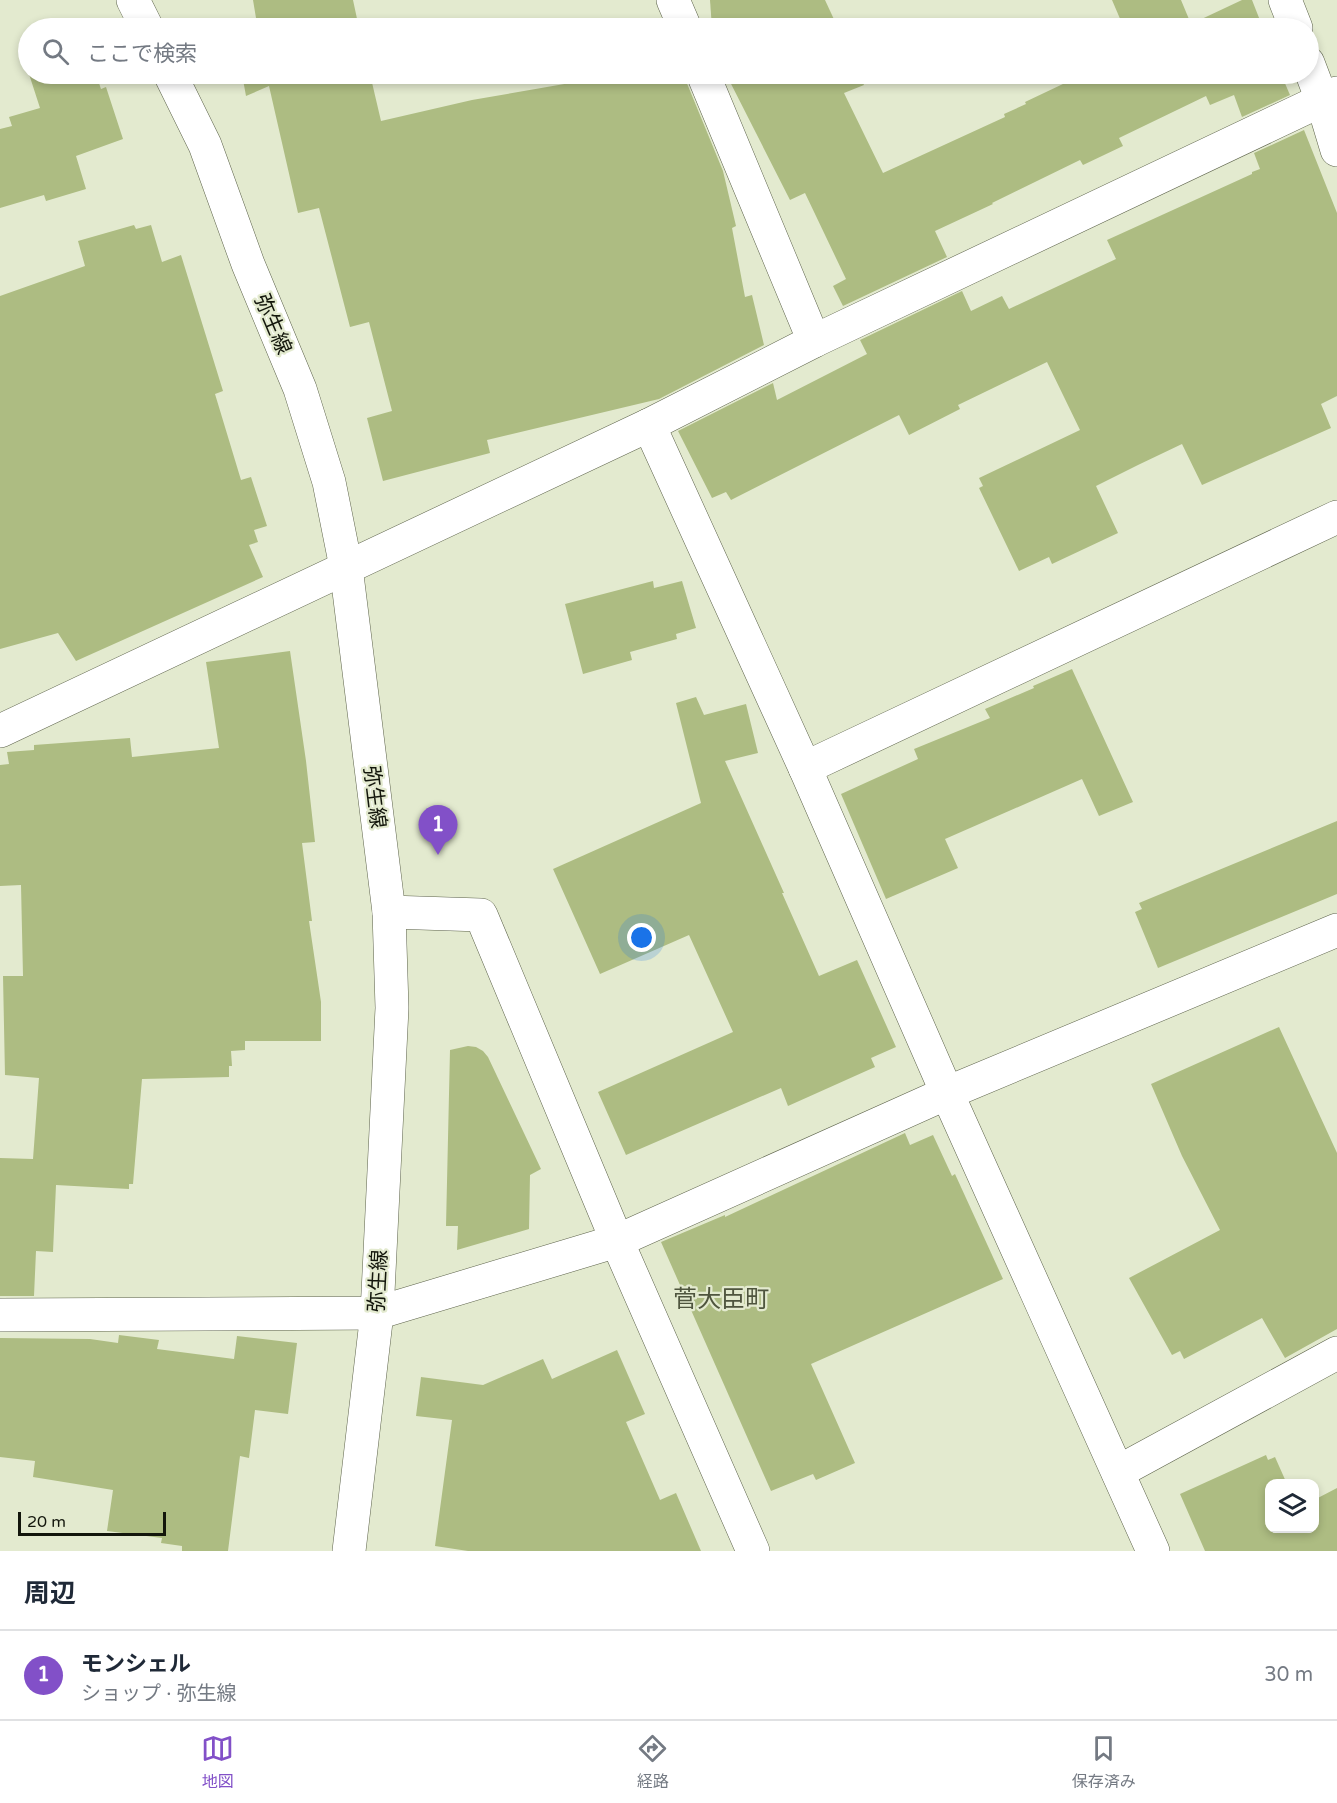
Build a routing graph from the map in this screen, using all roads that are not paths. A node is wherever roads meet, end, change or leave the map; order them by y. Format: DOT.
graph roads {
  1 [pos="133,0"];
  2 [pos="673,0"];
  3 [pos="1285,0"];
  4 [pos="142,18"];
  5 [pos="681,18"];
  6 [pos="1292,18"];
  7 [pos="1319,80"];
  8 [pos="175,84"];
  9 [pos="707,84"];
  10 [pos="1330,96"];
  11 [pos="1337,150"];
  12 [pos="814,341"];
  13 [pos="649,425"];
  14 [pos="1337,517"];
  15 [pos="346,567"];
  16 [pos="0,731"];
  17 [pos="805,768"];
  18 [pos="389,912"];
  19 [pos="1337,930"];
  20 [pos="947,1093"];
  21 [pos="617,1241"];
  22 [pos="377,1314"];
  23 [pos="0,1315"];
  24 [pos="1337,1353"];
  25 [pos="1118,1472"];
  26 [pos="349,1551"];
  27 [pos="753,1551"];
  28 [pos="1153,1551"];
  1 -- 4 [label="street"];
  2 -- 5 [label="street"];
  3 -- 6 [label="street"];
  7 -- 10 [label="street"];
  8 -- 15 [label="street, 弥生線"];
  9 -- 12 [label="street"];
  10 -- 11 [label="street"];
  10 -- 12 [label="street"];
  12 -- 13 [label="street"];
  13 -- 15 [label="street"];
  13 -- 17 [label="street"];
  14 -- 17 [label="street"];
  15 -- 16 [label="street"];
  15 -- 18 [label="street, 弥生線"];
  17 -- 20 [label="street"];
  18 -- 21 [label="street"];
  18 -- 22 [label="street, 弥生線"];
  19 -- 20 [label="street"];
  20 -- 21 [label="street"];
  20 -- 25 [label="street"];
  21 -- 22 [label="street"];
  21 -- 27 [label="street"];
  22 -- 23 [label="street"];
  22 -- 26 [label="street, 弥生線"];
  24 -- 25 [label="street"];
  25 -- 28 [label="street"];
}
